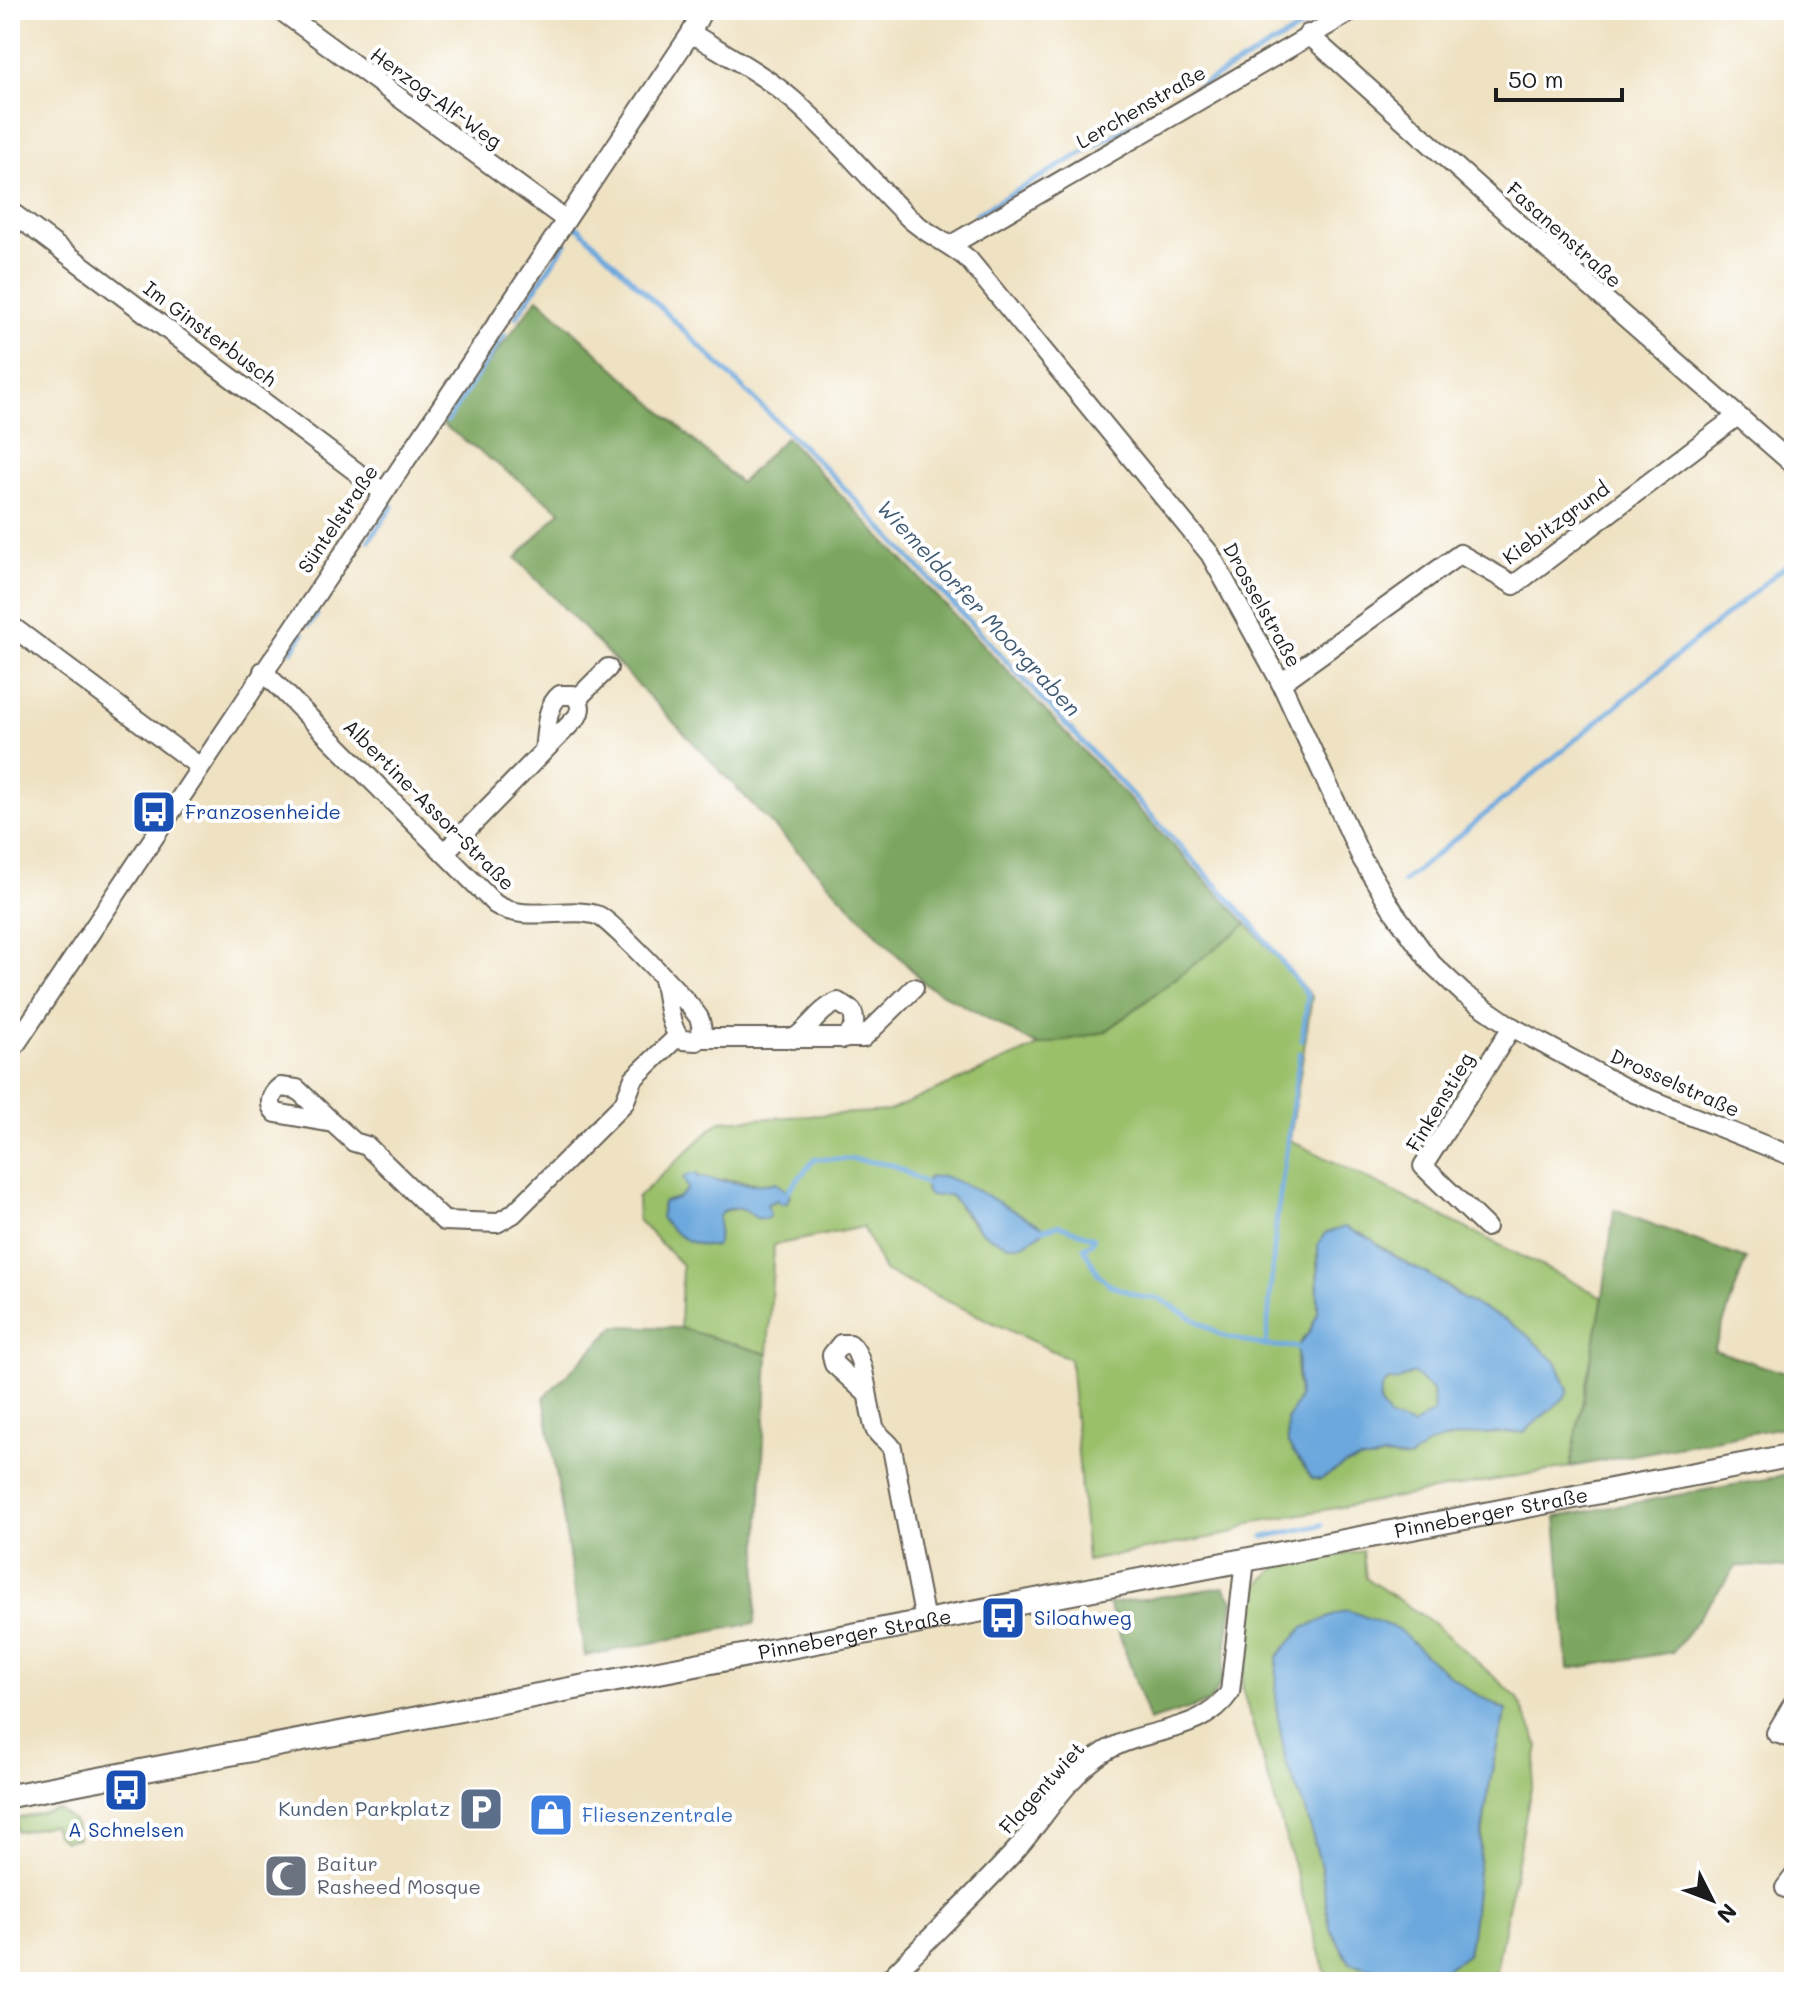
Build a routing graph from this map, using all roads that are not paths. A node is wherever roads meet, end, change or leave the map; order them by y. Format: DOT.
graph roads {
  1 [pos="280,10"];
  2 [pos="703,10"];
  3 [pos="1354,10"];
  4 [pos="691,33"];
  5 [pos="1308,34"];
  6 [pos="10,211"];
  7 [pos="566,220"];
  8 [pos="951,245"];
  9 [pos="1736,417"];
  10 [pos="1794,465"];
  11 [pos="383,492"];
  12 [pos="10,625"];
  13 [pos="608,668"];
  14 [pos="263,671"];
  15 [pos="1281,683"];
  16 [pos="577,699"];
  17 [pos="544,750"];
  18 [pos="200,767"];
  19 [pos="444,853"];
  20 [pos="662,976"];
  21 [pos="914,988"];
  22 [pos="1512,1027"];
  23 [pos="677,1037"];
  24 [pos="700,1038"];
  25 [pos="793,1039"];
  26 [pos="844,1039"];
  27 [pos="10,1053"];
  28 [pos="333,1123"];
  29 [pos="1794,1157"];
  30 [pos="1486,1227"];
  31 [pos="866,1393"];
  32 [pos="1794,1455"];
  33 [pos="1239,1562"];
  34 [pos="925,1621"];
  35 [pos="1794,1702"];
  36 [pos="1794,1739"];
  37 [pos="10,1796"];
  38 [pos="886,1982"];
  1 -- 7 [label="street, Herzog-Alf-Weg"];
  2 -- 4 [label="street, Süntelstraße"];
  3 -- 5 [label="street, Lerchenstraße"];
  4 -- 7 [label="street, Süntelstraße"];
  4 -- 8 [label="street, Drosselstraße"];
  5 -- 8 [label="street, Lerchenstraße"];
  5 -- 9 [label="street, Fasanenstraße"];
  6 -- 11 [label="street, Im Ginsterbusch"];
  7 -- 11 [label="street, Süntelstraße"];
  8 -- 15 [label="street, Drosselstraße"];
  9 -- 10 [label="street, Fasanenstraße"];
  9 -- 15 [label="street, Kiebitzgrund"];
  11 -- 14 [label="street, Süntelstraße"];
  12 -- 18 [label="street"];
  13 -- 16 [label="street"];
  14 -- 18 [label="street, Süntelstraße"];
  14 -- 19 [label="street, Albertine-Assor-Straße"];
  15 -- 22 [label="street, Drosselstraße"];
  16 -- 17 [label="street"];
  16 -- 17 [label="street"];
  17 -- 19 [label="street"];
  18 -- 27 [label="street, Süntelstraße"];
  19 -- 20 [label="street, Albertine-Assor-Straße"];
  20 -- 23 [label="street"];
  20 -- 24 [label="street, Albertine-Assor-Straße"];
  21 -- 26 [label="street"];
  22 -- 29 [label="street, Drosselstraße"];
  22 -- 30 [label="street, Finkenstieg"];
  23 -- 24 [label="street"];
  23 -- 28 [label="street"];
  24 -- 25 [label="street"];
  25 -- 26 [label="street"];
  25 -- 26 [label="street"];
  31 -- 34 [label="street"];
  32 -- 33 [label="main road, Pinneberger Straße"];
  33 -- 34 [label="main road, Pinneberger Straße"];
  33 -- 38 [label="street, Flagentwiet"];
  34 -- 37 [label="main road, Pinneberger Straße"];
  35 -- 36 [label="street"];
}
